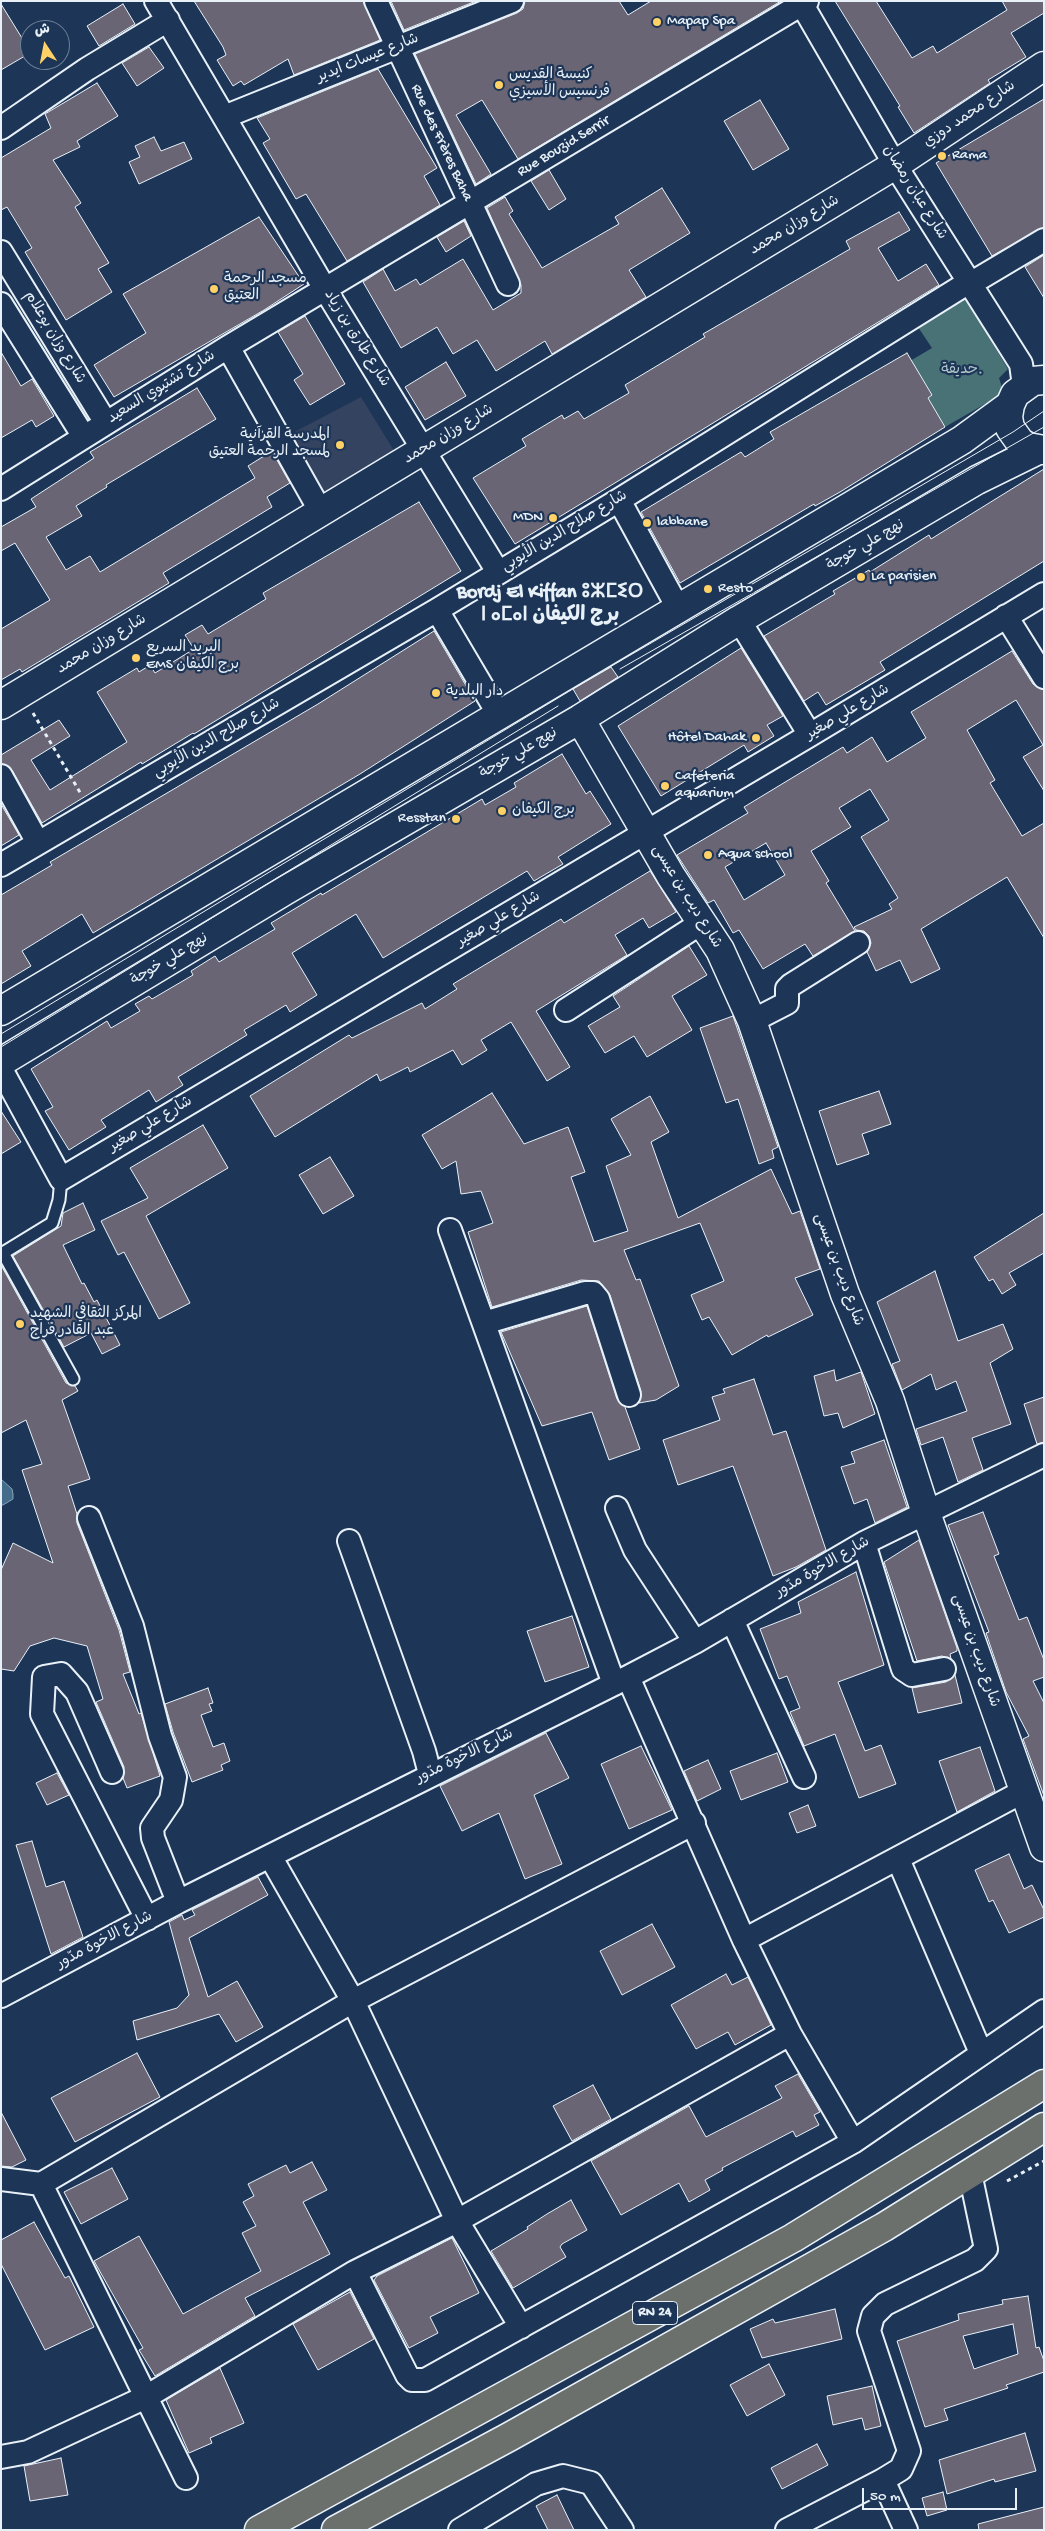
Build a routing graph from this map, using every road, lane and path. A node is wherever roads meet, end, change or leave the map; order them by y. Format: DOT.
graph roads {
  1 [pos="156,1"];
  2 [pos="376,1"];
  3 [pos="512,1"];
  4 [pos="803,2"];
  5 [pos="486,6"];
  6 [pos="168,20"];
  7 [pos="397,48"];
  8 [pos="1044,66"];
  9 [pos="224,116"];
  10 [pos="1,128"];
  11 [pos="895,165"];
  12 [pos="469,204"];
  13 [pos="1044,240"];
  14 [pos="1,252"];
  15 [pos="970,283"];
  16 [pos="508,284"];
  17 [pos="325,289"];
  18 [pos="1,304"];
  19 [pos="228,347"];
  20 [pos="1026,390"];
  21 [pos="106,423"];
  22 [pos="84,437"];
  23 [pos="424,450"];
  24 [pos="1041,450"];
  25 [pos="1,489"];
  26 [pos="619,500"];
  27 [pos="321,512"];
  28 [pos="498,572"];
  29 [pos="1044,594"];
  30 [pos="678,608"];
  31 [pos="437,610"];
  32 [pos="1006,616"];
  33 [pos="739,620"];
  34 [pos="1044,677"];
  35 [pos="11,699"];
  36 [pos="499,715"];
  37 [pos="580,719"];
  38 [pos="810,736"];
  39 [pos="1,776"];
  40 [pos="92,811"];
  41 [pos="646,833"];
  42 [pos="38,843"];
  43 [pos="1,865"];
  44 [pos="701,923"];
  45 [pos="858,943"];
  46 [pos="566,1010"];
  47 [pos="1,1011"];
  48 [pos="752,1021"];
  49 [pos="1,1062"];
  50 [pos="1,1069"];
  51 [pos="61,1179"];
  52 [pos="450,1230"];
  53 [pos="484,1323"];
  54 [pos="73,1379"];
  55 [pos="629,1395"];
  56 [pos="1044,1455"];
  57 [pos="617,1508"];
  58 [pos="926,1513"];
  59 [pos="89,1518"];
  60 [pos="349,1541"];
  61 [pos="864,1544"];
  62 [pos="732,1620"];
  63 [pos="695,1642"];
  64 [pos="944,1669"];
  65 [pos="621,1680"];
  66 [pos="112,1772"];
  67 [pos="430,1774"];
  68 [pos="804,1777"];
  69 [pos="1024,1791"];
  70 [pos="694,1823"];
  71 [pos="1044,1847"];
  72 [pos="270,1856"];
  73 [pos="898,1859"];
  74 [pos="178,1902"];
  75 [pos="147,1919"];
  76 [pos="744,1940"];
  77 [pos="1,1996"];
  78 [pos="353,2001"];
  79 [pos="1044,2011"];
  80 [pos="790,2034"];
  81 [pos="981,2053"];
  82 [pos="1044,2084"];
  83 [pos="1044,2127"];
  84 [pos="853,2142"];
  85 [pos="970,2174"];
  86 [pos="1,2179"];
  87 [pos="41,2184"];
  88 [pos="457,2221"];
  89 [pos="355,2272"];
  90 [pos="521,2327"];
  91 [pos="146,2397"];
  92 [pos="1,2457"];
  93 [pos="186,2478"];
  94 [pos="882,2480"];
  95 [pos="259,2530"];
  96 [pos="336,2530"];
  97 [pos="460,2530"];
  98 [pos="622,2530"];
  99 [pos="787,2530"];
  100 [pos="906,2530"];
  1 -- 6 [label="street, شارع طارق بن زياد"];
  2 -- 7 [label="street, Rue des Frères Baha"];
  3 -- 5 [label="street, شارع عيسات ايدير"];
  4 -- 11 [label="street, شارع عبان رمضان"];
  4 -- 12 [label="street, Rue Bouzid Serrir"];
  5 -- 7 [label="street, شارع عيسات ايدير"];
  6 -- 9 [label="street, شارع طارق بن زياد"];
  6 -- 10 [label="street"];
  7 -- 9 [label="street, شارع عيسات ايدير"];
  7 -- 12 [label="street, Rue des Frères Baha"];
  8 -- 11 [label="main road, شارع محمد دوزي"];
  9 -- 17 [label="street, شارع طارق بن زياد"];
  11 -- 15 [label="street, شارع عبان رمضان"];
  11 -- 23 [label="main road, شارع وزان محمد"];
  12 -- 16 [label="street, Rue des Frères Baha"];
  12 -- 17 [label="street, Rue Bouzid Serrir"];
  13 -- 15 [label="street, شارع صلاح الدين الأيوبي"];
  14 -- 21 [label="street, شارع وزان بوعلام"];
  15 -- 20 [label="street, شارع عبان رمضان"];
  15 -- 26 [label="street, شارع صلاح الدين الأيوبي"];
  17 -- 19 [label="street, شارع تشتيوي السعيد"];
  17 -- 23 [label="street, شارع طارق بن زياد"];
  18 -- 22 [label="street, شارع وزان بوعلام"];
  19 -- 21 [label="street, شارع تشتيوي السعيد"];
  19 -- 27 [label="street"];
  20 -- 24 [label="main road"];
  20 -- 30 [label="main road"];
  21 -- 22 [label="street, شارع تشتيوي السعيد"];
  22 -- 25 [label="street, شارع تشتيوي السعيد"];
  23 -- 27 [label="main road, شارع وزان محمد"];
  23 -- 28 [label="street, شارع طارق بن زياد"];
  24 -- 33 [label="main road, نهج علي خوجة"];
  26 -- 28 [label="street, شارع صلاح الدين الأيوبي"];
  26 -- 30 [label="street"];
  27 -- 35 [label="main road, شارع وزان محمد"];
  28 -- 31 [label="street, شارع صلاح الدين الأيوبي"];
  29 -- 32 [label="street, شارع علي صغير"];
  30 -- 36 [label="main road"];
  31 -- 36 [label="street"];
  31 -- 40 [label="street, شارع صلاح الدين الأيوبي"];
  32 -- 34 [label="street"];
  32 -- 38 [label="street, شارع علي صغير"];
  33 -- 37 [label="main road, نهج علي خوجة"];
  33 -- 38 [label="street"];
  35 -- 40 [label="path"];
  36 -- 47 [label="main road"];
  37 -- 41 [label="main road, شارع ديب بن عيسى"];
  37 -- 49 [label="main road, نهج علي خوجة"];
  38 -- 41 [label="street, شارع علي صغير"];
  39 -- 42 [label="street"];
  40 -- 42 [label="street, شارع صلاح الدين الأيوبي"];
  41 -- 44 [label="main road, شارع ديب بن عيسى"];
  41 -- 51 [label="street, شارع علي صغير"];
  42 -- 43 [label="street, شارع صلاح الدين الأيوبي"];
  44 -- 46 [label="street"];
  44 -- 48 [label="main road, شارع ديب بن عيسى"];
  45 -- 48 [label="street"];
  48 -- 58 [label="main road, شارع ديب بن عيسى"];
  50 -- 51 [label="street"];
  51 -- 54 [label="lane"];
  52 -- 53 [label="street"];
  53 -- 55 [label="street"];
  53 -- 65 [label="street"];
  56 -- 58 [label="street, شارع الاخوة مدّور"];
  57 -- 63 [label="street"];
  58 -- 61 [label="street, شارع الاخوة مدّور"];
  58 -- 69 [label="main road, شارع ديب بن عيسى"];
  59 -- 74 [label="street"];
  60 -- 67 [label="street"];
  61 -- 62 [label="street, شارع الاخوة مدّور"];
  61 -- 64 [label="street"];
  62 -- 63 [label="street, شارع الاخوة مدّور"];
  62 -- 68 [label="street"];
  63 -- 65 [label="street, شارع الاخوة مدّور"];
  65 -- 67 [label="street, شارع الاخوة مدّور"];
  65 -- 70 [label="street"];
  66 -- 75 [label="street"];
  67 -- 72 [label="street, شارع الاخوة مدّور"];
  69 -- 71 [label="main road, شارع ديب بن عيسى"];
  69 -- 73 [label="street"];
  70 -- 76 [label="street"];
  70 -- 78 [label="street"];
  72 -- 74 [label="street, شارع الاخوة مدّور"];
  72 -- 78 [label="street"];
  73 -- 76 [label="street"];
  73 -- 81 [label="street"];
  74 -- 75 [label="street, شارع الاخوة مدّور"];
  75 -- 77 [label="street, شارع الاخوة مدّور"];
  76 -- 80 [label="street"];
  78 -- 87 [label="street"];
  78 -- 88 [label="street"];
  79 -- 81 [label="street"];
  80 -- 84 [label="street"];
  80 -- 88 [label="street"];
  81 -- 84 [label="street"];
  82 -- 95 [label="highway, RN 24"];
  83 -- 85 [label="highway, RN 24"];
  84 -- 90 [label="street"];
  85 -- 94 [label="street"];
  85 -- 96 [label="highway, RN 24"];
  86 -- 87 [label="street"];
  87 -- 91 [label="street"];
  88 -- 89 [label="street"];
  88 -- 90 [label="street"];
  89 -- 90 [label="street"];
  89 -- 91 [label="street"];
  91 -- 92 [label="street"];
  91 -- 93 [label="street"];
  94 -- 99 [label="street"];
  94 -- 100 [label="street"];
  97 -- 98 [label="street"];
}
